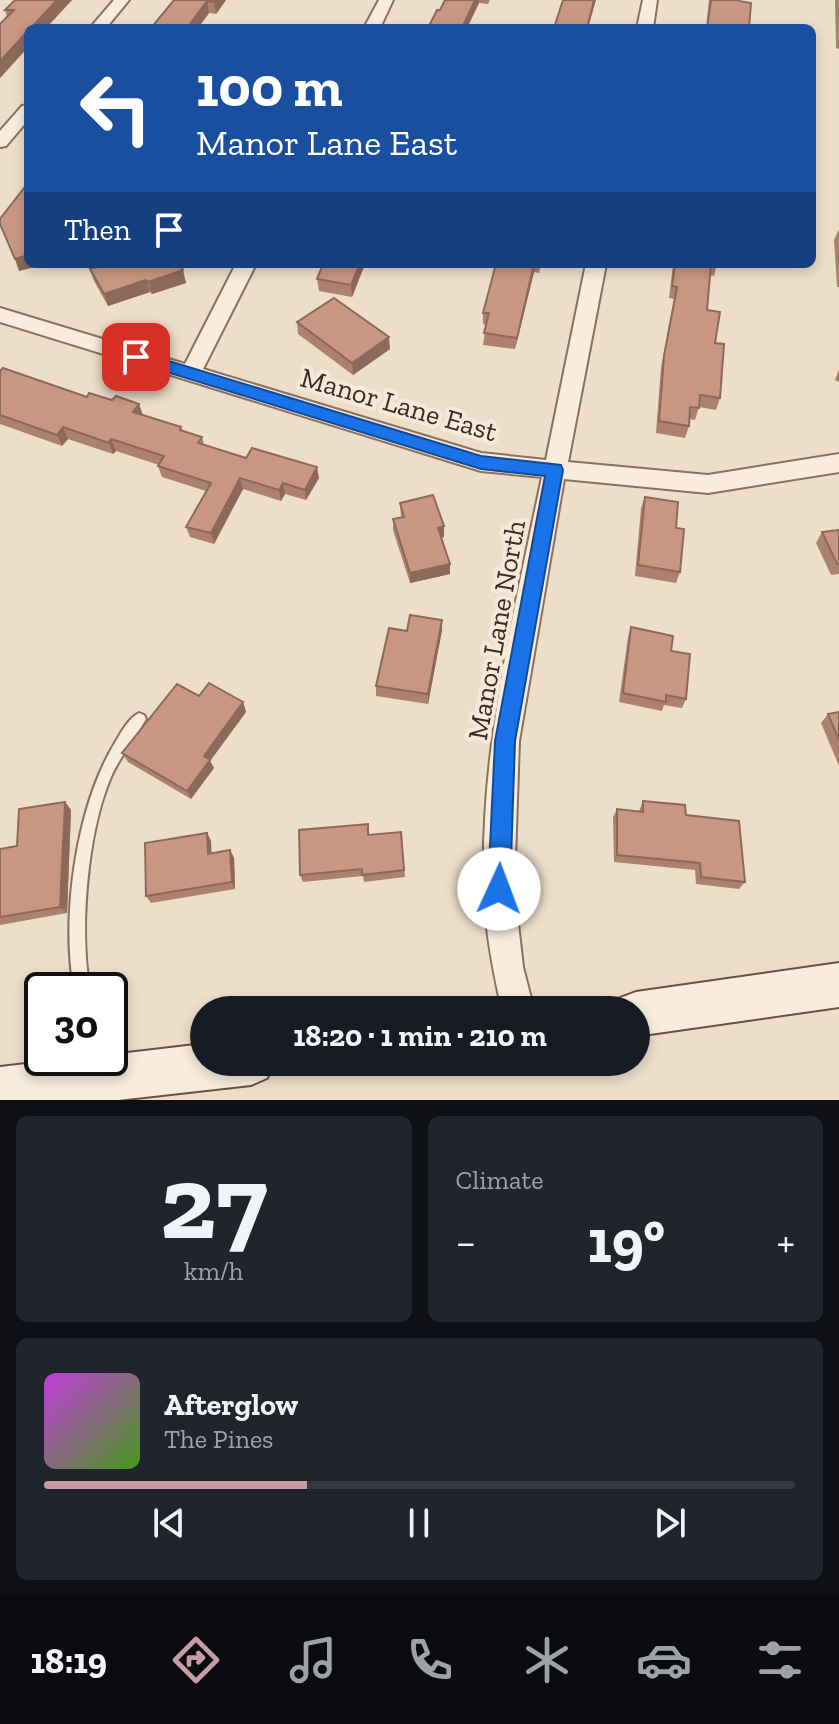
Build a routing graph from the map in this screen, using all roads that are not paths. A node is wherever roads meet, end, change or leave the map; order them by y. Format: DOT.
graph roads {
  1 [pos="122,0"];
  2 [pos="386,0"];
  3 [pos="650,0"];
  4 [pos="101,24"];
  5 [pos="374,24"];
  6 [pos="646,24"];
  7 [pos="24,115"];
  8 [pos="0,142"];
  9 [pos="244,268"];
  10 [pos="595,268"];
  11 [pos="0,315"];
  12 [pos="191,373"];
  13 [pos="839,463"];
  14 [pos="555,470"];
  15 [pos="139,719"];
  16 [pos="80,972"];
  17 [pos="839,985"];
  18 [pos="515,996"];
  19 [pos="650,1012"];
  20 [pos="190,1065"];
  21 [pos="128,1068"];
  22 [pos="69,1076"];
  23 [pos="0,1090"];
  1 -- 4 [label="street"];
  2 -- 5 [label="street"];
  3 -- 6 [label="street"];
  7 -- 8 [label="street"];
  9 -- 12 [label="street"];
  10 -- 14 [label="street, Manor Lane North"];
  11 -- 12 [label="street, Manor Lane East"];
  12 -- 14 [label="street, Manor Lane East"];
  13 -- 14 [label="street, Manor Lane East"];
  14 -- 18 [label="street, Manor Lane North"];
  15 -- 16 [label="lane"];
  17 -- 19 [label="main road"];
  20 -- 21 [label="main road"];
  22 -- 23 [label="main road"];
}
